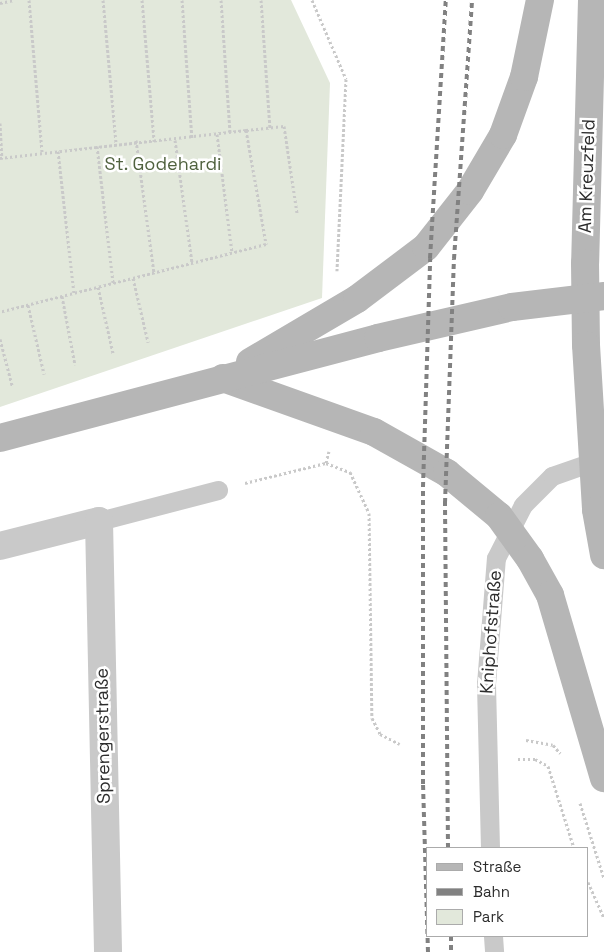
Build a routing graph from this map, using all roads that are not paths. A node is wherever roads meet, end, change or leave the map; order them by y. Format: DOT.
graph roads {
  1 [pos="540,0"];
  2 [pos="592,0"];
  3 [pos="604,296"];
  4 [pos="223,378"];
  5 [pos="0,438"];
  6 [pos="592,462"];
  7 [pos="218,490"];
  8 [pos="99,521"];
  9 [pos="0,546"];
  10 [pos="604,555"];
  11 [pos="604,778"];
  12 [pos="490,847"];
  13 [pos="493,937"];
  14 [pos="108,952"];
  15 [pos="494,952"];
  1 -- 4 [label="main road"];
  2 -- 6 [label="main road, Am Kreuzfeld"];
  3 -- 4 [label="main road"];
  4 -- 5 [label="main road"];
  4 -- 11 [label="main road"];
  6 -- 10 [label="main road, Am Kreuzfeld"];
  6 -- 12 [label="lane, Kniphofstraße"];
  7 -- 8 [label="lane"];
  8 -- 9 [label="street"];
  8 -- 14 [label="street, Sprengerstraße"];
  13 -- 15 [label="lane"];
}
